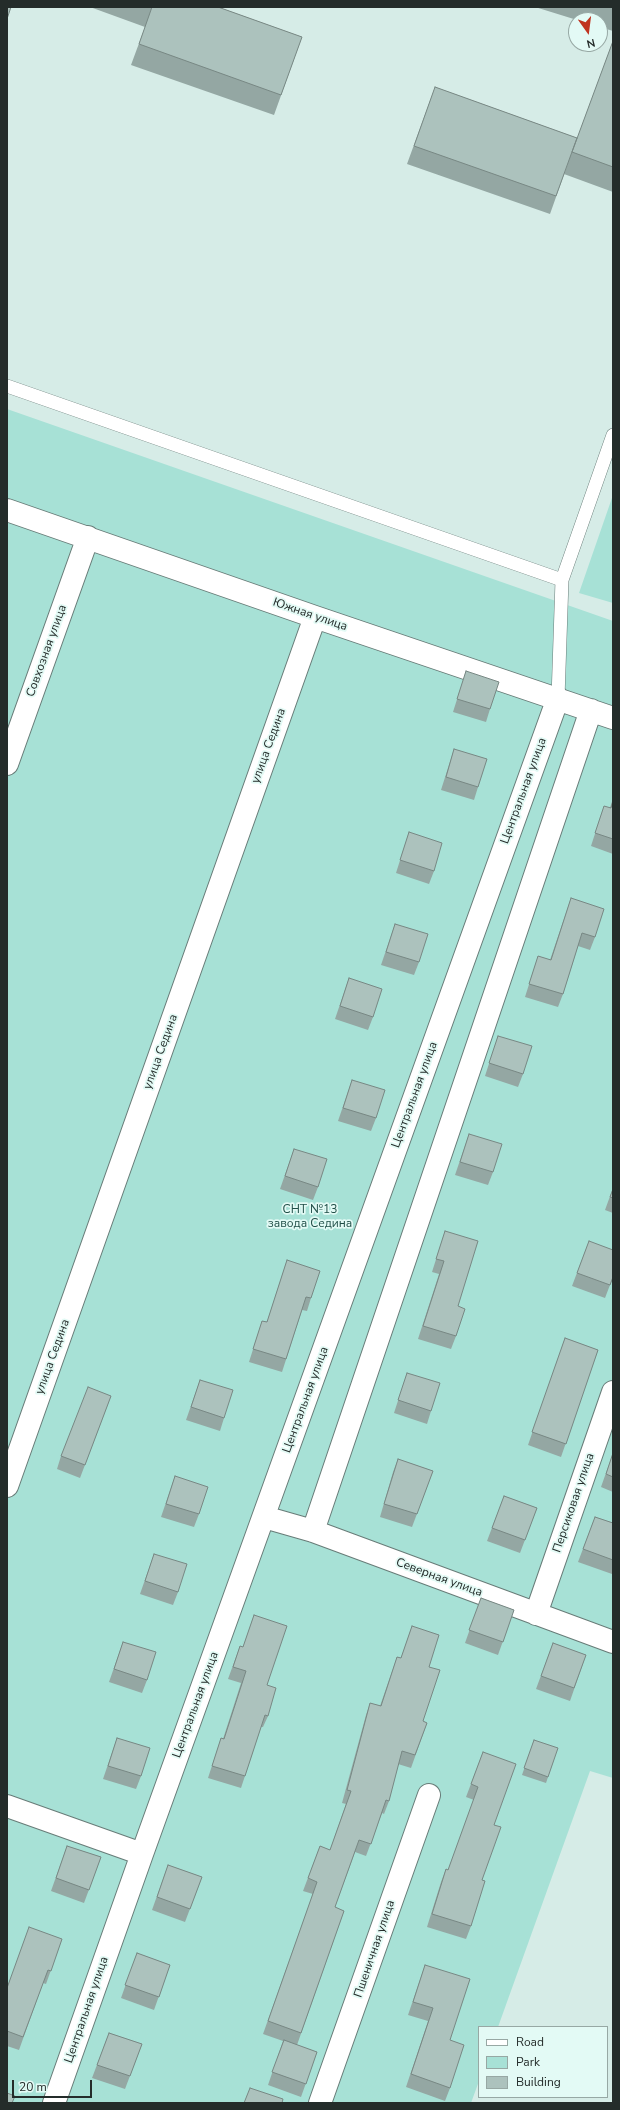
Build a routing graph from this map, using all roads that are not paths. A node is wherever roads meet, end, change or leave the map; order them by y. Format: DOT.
graph roads {
  1 [pos="7,386"];
  2 [pos="613,435"];
  3 [pos="7,510"];
  4 [pos="88,537"];
  5 [pos="562,580"];
  6 [pos="315,617"];
  7 [pos="558,698"];
  8 [pos="591,710"];
  9 [pos="613,718"];
  10 [pos="7,764"];
  11 [pos="613,1392"];
  12 [pos="7,1486"];
  13 [pos="264,1518"];
  14 [pos="313,1531"];
  15 [pos="536,1614"];
  16 [pos="613,1642"];
  17 [pos="429,1795"];
  18 [pos="7,1806"];
  19 [pos="142,1854"];
  20 [pos="54,2103"];
  21 [pos="320,2103"];
  1 -- 5 [label="lane"];
  2 -- 5 [label="lane"];
  3 -- 4 [label="street, Южная улица"];
  4 -- 6 [label="street, Южная улица"];
  4 -- 10 [label="street, Совхозная улица"];
  5 -- 7 [label="lane"];
  6 -- 7 [label="street, Южная улица"];
  6 -- 12 [label="street, улица Седина"];
  7 -- 8 [label="street, Южная улица"];
  7 -- 13 [label="street, Центральная улица"];
  8 -- 9 [label="street, Южная улица"];
  8 -- 14 [label="street"];
  11 -- 15 [label="street, Персиковая улица"];
  13 -- 14 [label="street, Северная улица"];
  13 -- 19 [label="street, Центральная улица"];
  14 -- 15 [label="street, Северная улица"];
  15 -- 16 [label="street, Северная улица"];
  17 -- 21 [label="street, Пшеничная улица"];
  18 -- 19 [label="street"];
  19 -- 20 [label="street, Центральная улица"];
}
